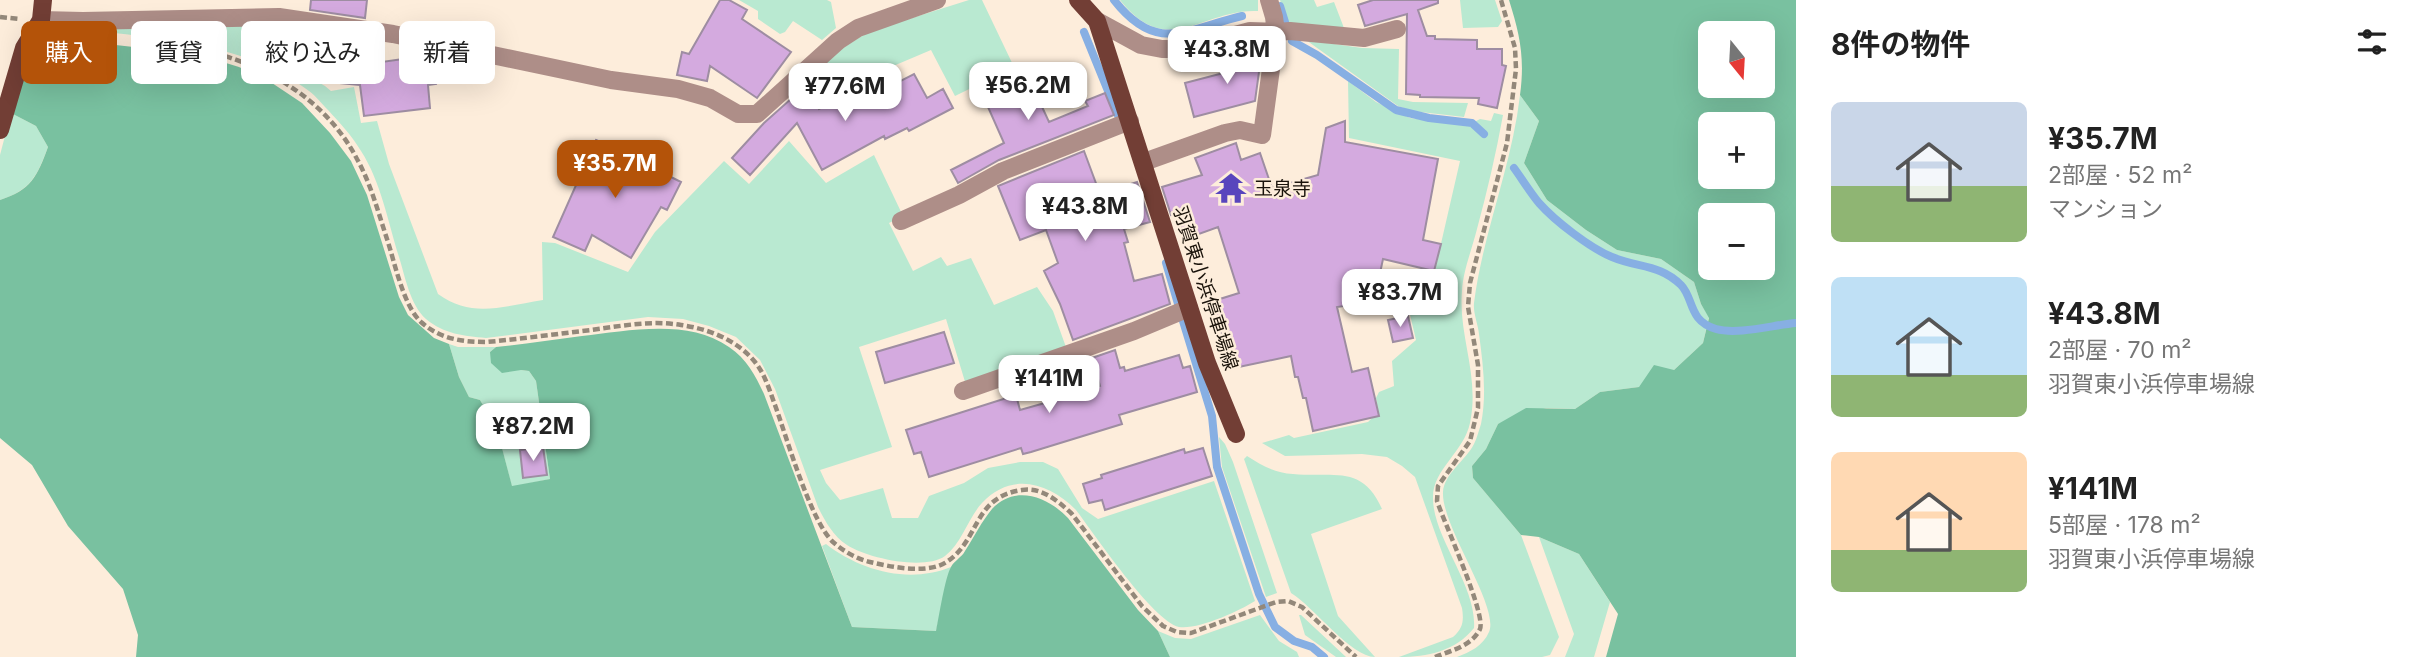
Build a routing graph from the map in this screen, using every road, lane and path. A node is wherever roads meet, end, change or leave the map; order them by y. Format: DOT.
graph roads {
  1 [pos="43,0"];
  2 [pos="937,0"];
  3 [pos="1078,0"];
  4 [pos="1269,0"];
  5 [pos="1501,0"];
  6 [pos="41,20"];
  7 [pos="1097,21"];
  8 [pos="1397,29"];
  9 [pos="1276,32"];
  10 [pos="227,57"];
  11 [pos="1130,121"];
  12 [pos="0,130"];
  13 [pos="1144,162"];
  14 [pos="901,221"];
  15 [pos="1189,308"];
  16 [pos="963,391"];
  17 [pos="1236,434"];
  18 [pos="1356,657"];
  19 [pos="1435,657"];
  1 -- 6 [label="main road"];
  2 -- 6 [label="street"];
  3 -- 7 [label="main road, 羽賀東小浜停車場線"];
  4 -- 9 [label="street"];
  5 -- 19 [label="path"];
  6 -- 12 [label="main road"];
  7 -- 9 [label="street"];
  7 -- 11 [label="main road, 羽賀東小浜停車場線"];
  8 -- 9 [label="street"];
  9 -- 13 [label="street"];
  10 -- 18 [label="path"];
  11 -- 13 [label="main road, 羽賀東小浜停車場線"];
  11 -- 14 [label="street"];
  13 -- 15 [label="main road, 羽賀東小浜停車場線"];
  15 -- 16 [label="street"];
  15 -- 17 [label="main road, 羽賀東小浜停車場線"];
}
